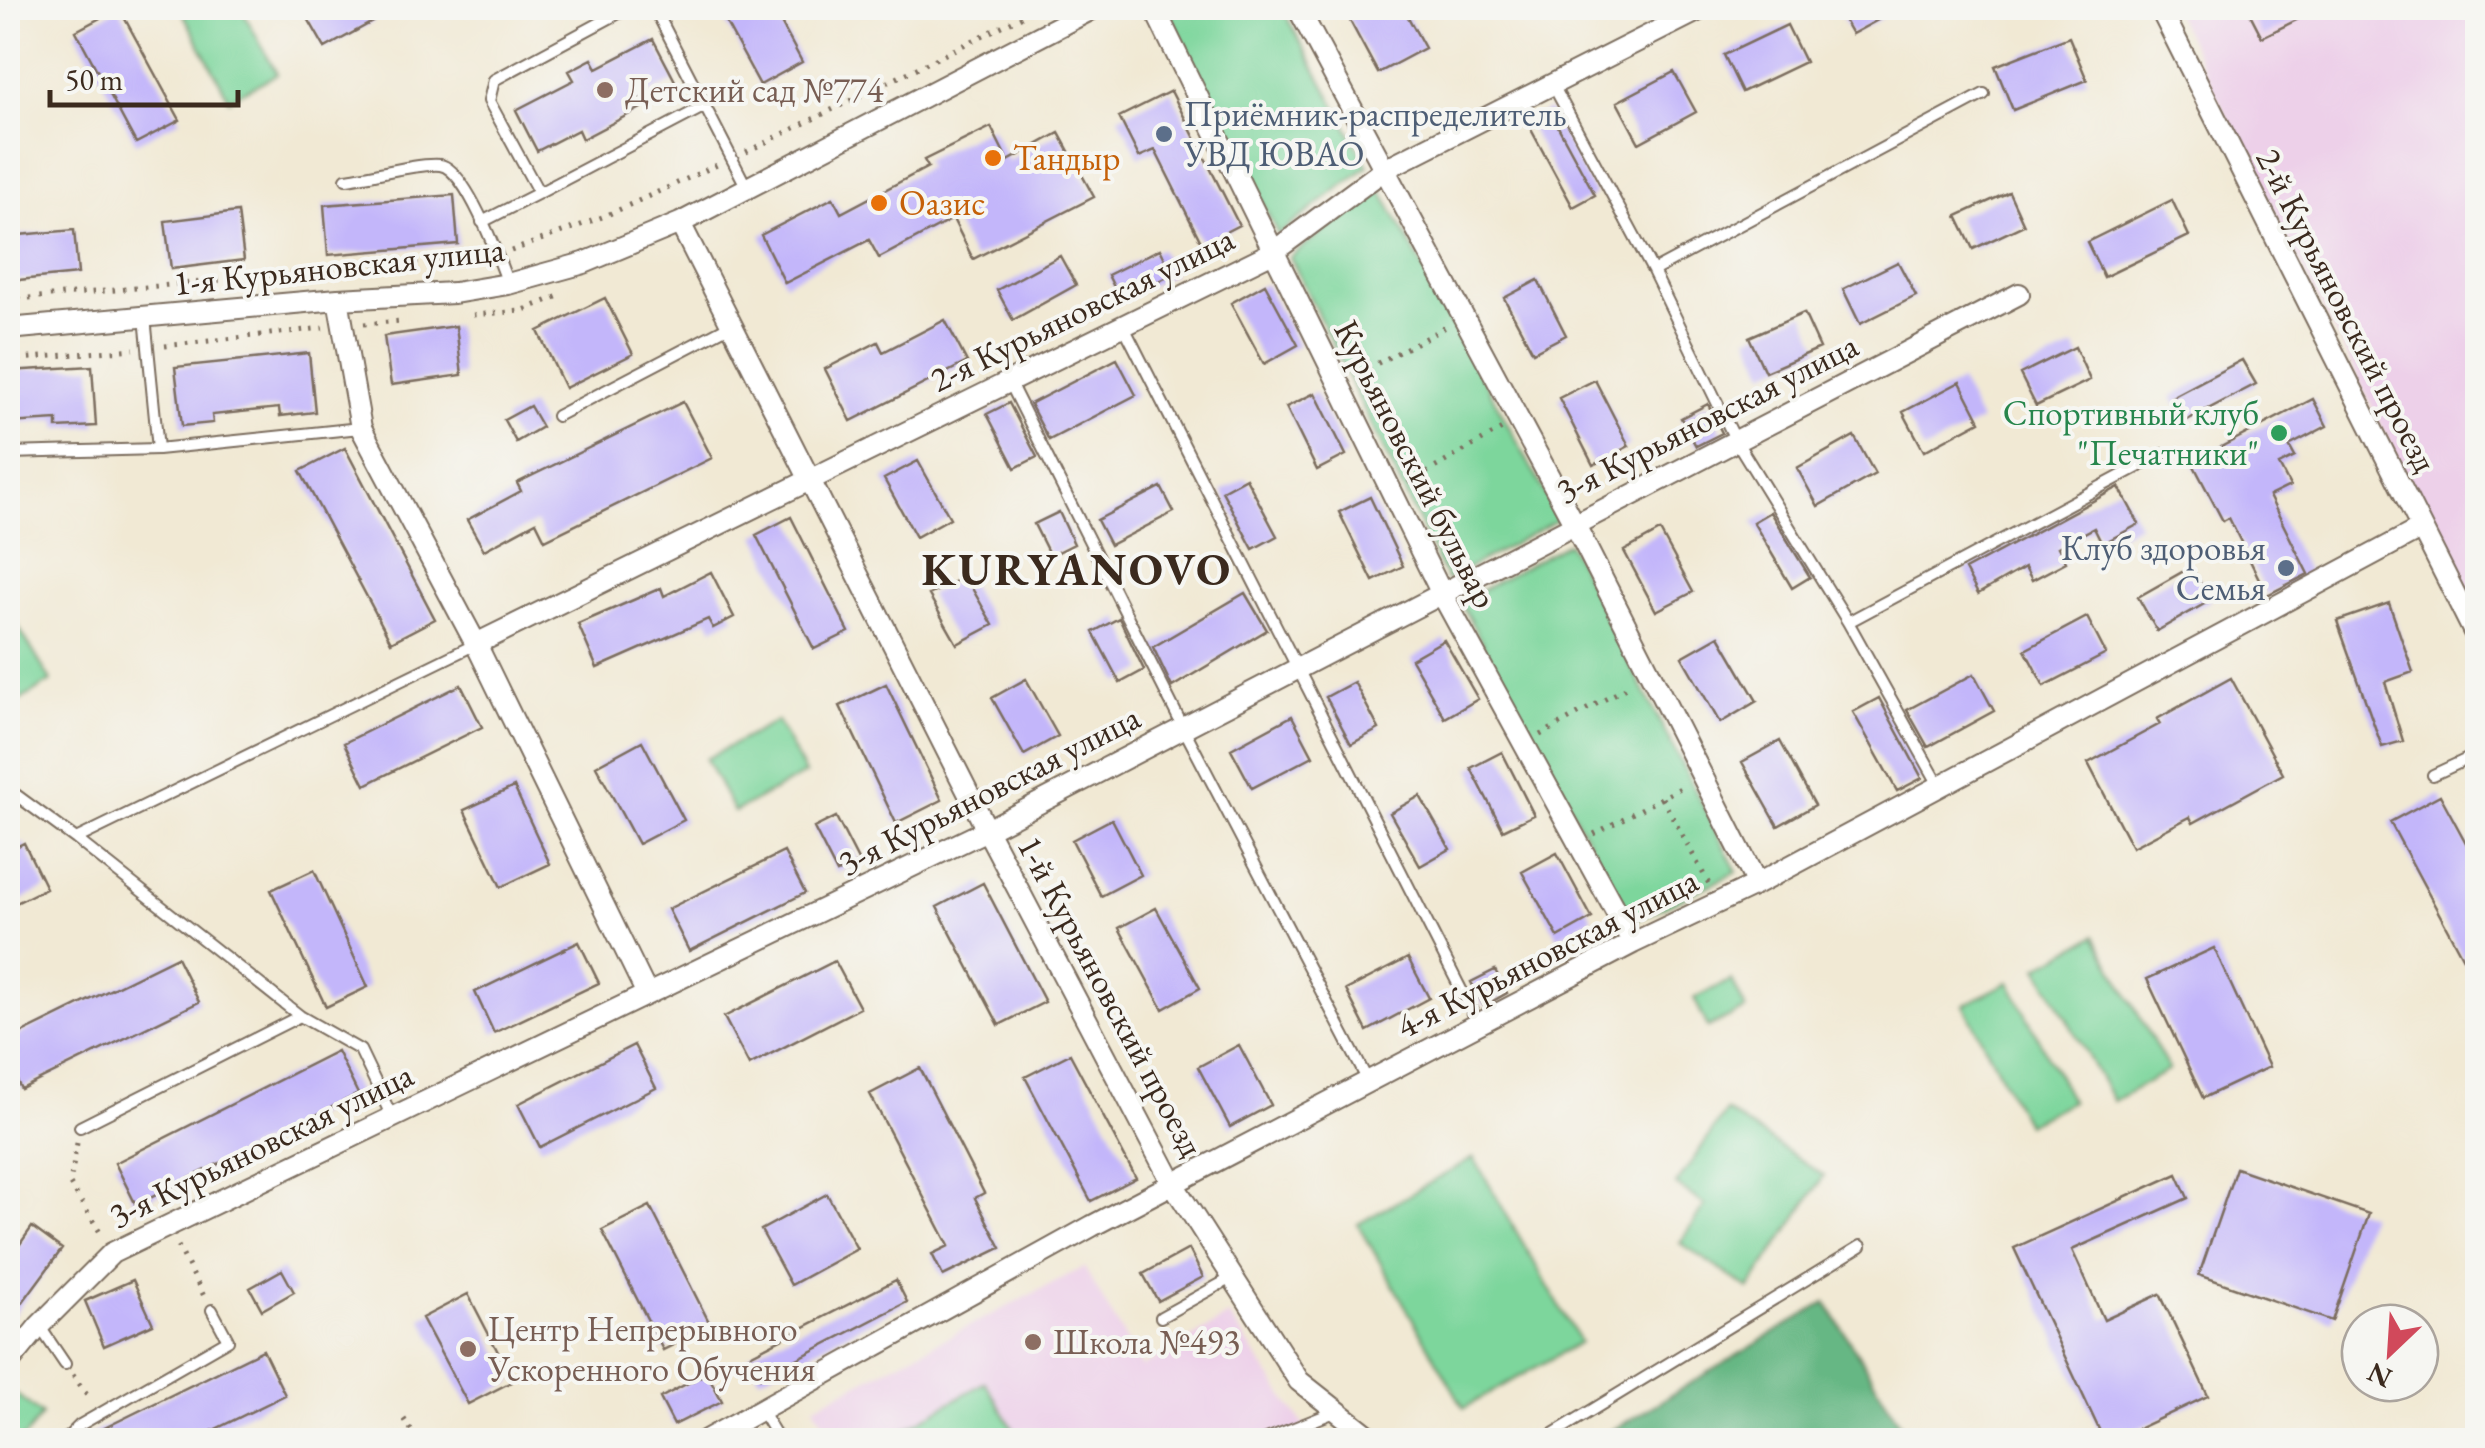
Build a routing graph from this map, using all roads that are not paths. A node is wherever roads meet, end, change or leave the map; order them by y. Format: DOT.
graph roads {
  1 [pos="628,8"];
  2 [pos="644,8"];
  3 [pos="1091,8"];
  4 [pos="1154,8"];
  5 [pos="1298,8"];
  6 [pos="1703,8"];
  7 [pos="2160,8"];
  8 [pos="1553,85"];
  9 [pos="1984,94"];
  10 [pos="705,106"];
  11 [pos="1385,169"];
  12 [pos="346,180"];
  13 [pos="748,188"];
  14 [pos="539,193"];
  15 [pos="482,222"];
  16 [pos="680,223"];
  17 [pos="1274,252"];
  18 [pos="1653,271"];
  19 [pos="508,284"];
  20 [pos="2019,294"];
  21 [pos="338,298"];
  22 [pos="144,318"];
  23 [pos="732,325"];
  24 [pos="1123,325"];
  25 [pos="8,329"];
  26 [pos="1009,381"];
  27 [pos="557,416"];
  28 [pos="361,428"];
  29 [pos="1735,439"];
  30 [pos="158,448"];
  31 [pos="8,453"];
  32 [pos="2162,454"];
  33 [pos="809,478"];
  34 [pos="1574,523"];
  35 [pos="2426,527"];
  36 [pos="1444,596"];
  37 [pos="1848,622"];
  38 [pos="2478,640"];
  39 [pos="476,644"];
  40 [pos="1299,670"];
  41 [pos="1184,729"];
  42 [pos="2478,754"];
  43 [pos="2433,775"];
  44 [pos="1940,786"];
  45 [pos="8,789"];
  46 [pos="987,830"];
  47 [pos="76,838"];
  48 [pos="1757,884"];
  49 [pos="1633,943"];
  50 [pos="647,994"];
  51 [pos="300,1016"];
  52 [pos="1479,1024"];
  53 [pos="1368,1082"];
  54 [pos="392,1117"];
  55 [pos="80,1127"];
  56 [pos="1174,1184"];
  57 [pos="1861,1246"];
  58 [pos="1233,1277"];
  59 [pos="212,1310"];
  60 [pos="1162,1317"];
  61 [pos="39,1326"];
  62 [pos="8,1364"];
  63 [pos="65,1364"];
  64 [pos="761,1410"];
  65 [pos="1337,1411"];
  66 [pos="66,1440"];
  67 [pos="706,1440"];
  68 [pos="778,1440"];
  69 [pos="1264,1440"];
  70 [pos="1374,1440"];
  71 [pos="1543,1440"];
  1 -- 14 [label="lane"];
  2 -- 10 [label="lane"];
  3 -- 13 [label="street, 1-я Курьяновская улица"];
  4 -- 17 [label="street, Курьяновский бульвар"];
  5 -- 11 [label="street"];
  6 -- 8 [label="street, 2-я Курьяновская улица"];
  7 -- 35 [label="street, 2-й Курьяновский проезд"];
  8 -- 11 [label="street, 2-я Курьяновская улица"];
  8 -- 18 [label="lane"];
  9 -- 18 [label="lane"];
  10 -- 13 [label="lane"];
  10 -- 14 [label="lane"];
  11 -- 17 [label="street, 2-я Курьяновская улица"];
  11 -- 34 [label="street"];
  12 -- 15 [label="lane"];
  13 -- 16 [label="street, 1-я Курьяновская улица"];
  14 -- 15 [label="lane"];
  15 -- 19 [label="lane"];
  16 -- 19 [label="street, 1-я Курьяновская улица"];
  16 -- 23 [label="street, 1-й Курьяновский проезд"];
  17 -- 24 [label="street, 2-я Курьяновская улица"];
  17 -- 36 [label="street, Курьяновский бульвар"];
  18 -- 29 [label="lane"];
  19 -- 21 [label="street, 1-я Курьяновская улица"];
  20 -- 29 [label="street, 3-я Курьяновская улица"];
  21 -- 22 [label="street, 1-я Курьяновская улица"];
  21 -- 28 [label="street"];
  22 -- 25 [label="street, 1-я Курьяновская улица"];
  22 -- 30 [label="lane"];
  23 -- 27 [label="lane"];
  23 -- 33 [label="street, 1-й Курьяновский проезд"];
  24 -- 26 [label="street, 2-я Курьяновская улица"];
  24 -- 40 [label="lane"];
  26 -- 33 [label="street, 2-я Курьяновская улица"];
  26 -- 41 [label="lane"];
  28 -- 30 [label="lane"];
  28 -- 39 [label="street"];
  29 -- 34 [label="street, 3-я Курьяновская улица"];
  29 -- 37 [label="lane"];
  30 -- 31 [label="lane"];
  32 -- 37 [label="lane"];
  33 -- 39 [label="street, 2-я Курьяновская улица"];
  33 -- 46 [label="street, 1-й Курьяновский проезд"];
  34 -- 36 [label="street, 3-я Курьяновская улица"];
  34 -- 48 [label="street"];
  35 -- 38 [label="street, 2-й Курьяновский проезд"];
  35 -- 44 [label="street, 4-я Курьяновская улица"];
  36 -- 40 [label="street, 3-я Курьяновская улица"];
  36 -- 49 [label="street, Курьяновский бульвар"];
  37 -- 44 [label="lane"];
  39 -- 47 [label="lane"];
  39 -- 50 [label="street"];
  40 -- 41 [label="street, 3-я Курьяновская улица"];
  40 -- 52 [label="lane"];
  41 -- 46 [label="street, 3-я Курьяновская улица"];
  41 -- 53 [label="lane"];
  42 -- 43 [label="lane"];
  44 -- 48 [label="street, 4-я Курьяновская улица"];
  45 -- 47 [label="lane"];
  46 -- 50 [label="street, 3-я Курьяновская улица"];
  46 -- 56 [label="street, 1-й Курьяновский проезд"];
  47 -- 51 [label="lane"];
  48 -- 49 [label="street, 4-я Курьяновская улица"];
  49 -- 52 [label="street, 4-я Курьяновская улица"];
  50 -- 54 [label="street, 3-я Курьяновская улица"];
  51 -- 54 [label="lane"];
  51 -- 55 [label="lane"];
  52 -- 53 [label="street, 4-я Курьяновская улица"];
  53 -- 56 [label="street, 4-я Курьяновская улица"];
  54 -- 61 [label="street, 3-я Курьяновская улица"];
  56 -- 58 [label="street, 1-й Курьяновский проезд"];
  56 -- 64 [label="street, 4-я Курьяновская улица"];
  57 -- 71 [label="lane"];
  58 -- 60 [label="lane"];
  58 -- 65 [label="street, 1-й Курьяновский проезд"];
  59 -- 66 [label="lane"];
  61 -- 62 [label="street, 3-я Курьяновская улица"];
  61 -- 63 [label="lane"];
  64 -- 67 [label="street, 4-я Курьяновская улица"];
  64 -- 68 [label="lane"];
  65 -- 69 [label="lane"];
  65 -- 70 [label="street, 1-й Курьяновский проезд"];
}
